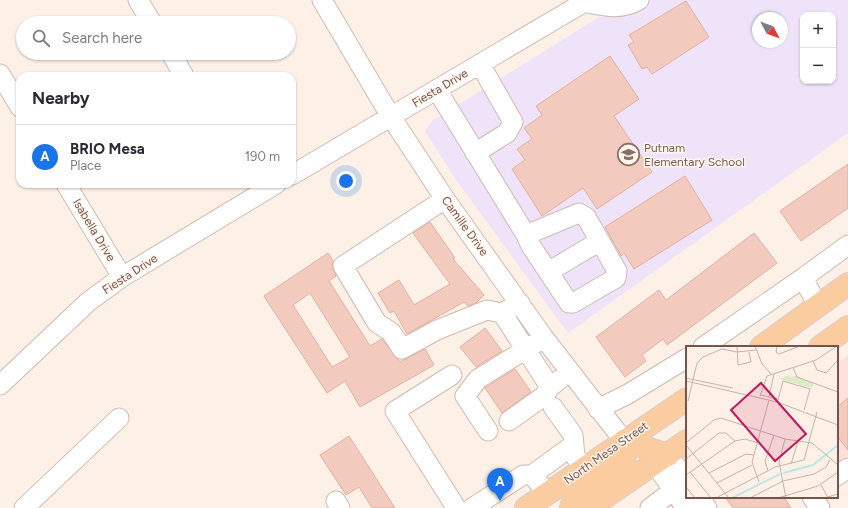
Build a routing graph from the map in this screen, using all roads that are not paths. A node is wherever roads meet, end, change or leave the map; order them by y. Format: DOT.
graph roads {
  1 [pos="138,0"];
  2 [pos="322,0"];
  3 [pos="639,0"];
  4 [pos="586,1"];
  5 [pos="148,16"];
  6 [pos="174,60"];
  7 [pos="480,64"];
  8 [pos="182,72"];
  9 [pos="0,74"];
  10 [pos="437,90"];
  11 [pos="16,100"];
  12 [pos="391,117"];
  13 [pos="475,153"];
  14 [pos="296,173"];
  15 [pos="68,188"];
  16 [pos="253,190"];
  17 [pos="445,199"];
  18 [pos="526,235"];
  19 [pos="600,241"];
  20 [pos="848,245"];
  21 [pos="548,272"];
  22 [pos="122,277"];
  23 [pos="803,278"];
  24 [pos="848,284"];
  25 [pos="520,303"];
  26 [pos="818,306"];
  27 [pos="502,313"];
  28 [pos="848,327"];
  29 [pos="544,338"];
  30 [pos="704,346"];
  31 [pos="762,346"];
  32 [pos="821,346"];
  33 [pos="525,350"];
  34 [pos="686,362"];
  35 [pos="570,373"];
  36 [pos="452,375"];
  37 [pos="2,380"];
  38 [pos="550,387"];
  39 [pos="686,400"];
  40 [pos="553,407"];
  41 [pos="598,409"];
  42 [pos="119,418"];
  43 [pos="509,421"];
  44 [pos="488,431"];
  45 [pos="624,442"];
  46 [pos="686,442"];
  47 [pos="573,445"];
  48 [pos="661,459"];
  49 [pos="848,468"];
  50 [pos="584,469"];
  51 [pos="532,475"];
  52 [pos="838,475"];
  53 [pos="681,486"];
  54 [pos="700,498"];
  55 [pos="537,503"];
  56 [pos="462,507"];
  57 [pos="24,508"];
  58 [pos="571,508"];
  59 [pos="589,508"];
  60 [pos="650,508"];
  61 [pos="686,508"];
  62 [pos="707,508"];
  1 -- 5 [label="street"];
  2 -- 12 [label="street, Camille Drive"];
  3 -- 4 [label="street"];
  4 -- 7 [label="street, Fiesta Drive"];
  6 -- 8 [label="street"];
  7 -- 10 [label="street, Fiesta Drive"];
  7 -- 13 [label="street"];
  9 -- 11 [label="street"];
  10 -- 12 [label="street, Fiesta Drive"];
  10 -- 13 [label="street"];
  12 -- 14 [label="street, Fiesta Drive"];
  12 -- 17 [label="street, Camille Drive"];
  13 -- 18 [label="street"];
  15 -- 22 [label="street, Isabella Drive"];
  16 -- 22 [label="street, Fiesta Drive"];
  17 -- 25 [label="street, Camille Drive"];
  17 -- 27 [label="street"];
  18 -- 19 [label="street"];
  18 -- 21 [label="street"];
  19 -- 21 [label="street"];
  19 -- 21 [label="street"];
  20 -- 23 [label="street"];
  22 -- 37 [label="street, Fiesta Drive"];
  23 -- 26 [label="street"];
  23 -- 30 [label="street"];
  24 -- 26 [label="main road"];
  25 -- 27 [label="street"];
  25 -- 29 [label="street, Camille Drive"];
  26 -- 31 [label="main road"];
  27 -- 33 [label="street"];
  28 -- 32 [label="main road"];
  29 -- 33 [label="street"];
  29 -- 35 [label="street, Camille Drive"];
  33 -- 38 [label="street"];
  33 -- 44 [label="street"];
  34 -- 41 [label="street"];
  35 -- 38 [label="street"];
  35 -- 41 [label="street, Camille Drive"];
  36 -- 56 [label="street"];
  38 -- 43 [label="street"];
  39 -- 45 [label="main road, North Mesa Street"];
  40 -- 47 [label="street"];
  41 -- 45 [label="street, Camille Drive"];
  42 -- 57 [label="street"];
  45 -- 48 [label="main road"];
  45 -- 50 [label="main road, North Mesa Street"];
  45 -- 58 [label="main road"];
  46 -- 48 [label="main road"];
  47 -- 50 [label="street"];
  47 -- 51 [label="street"];
  48 -- 53 [label="street"];
  48 -- 59 [label="main road"];
  49 -- 52 [label="street"];
  50 -- 55 [label="main road, North Mesa Street"];
  51 -- 55 [label="street"];
  51 -- 56 [label="street"];
  53 -- 60 [label="street"];
  53 -- 61 [label="street"];
  54 -- 62 [label="street"];
}
